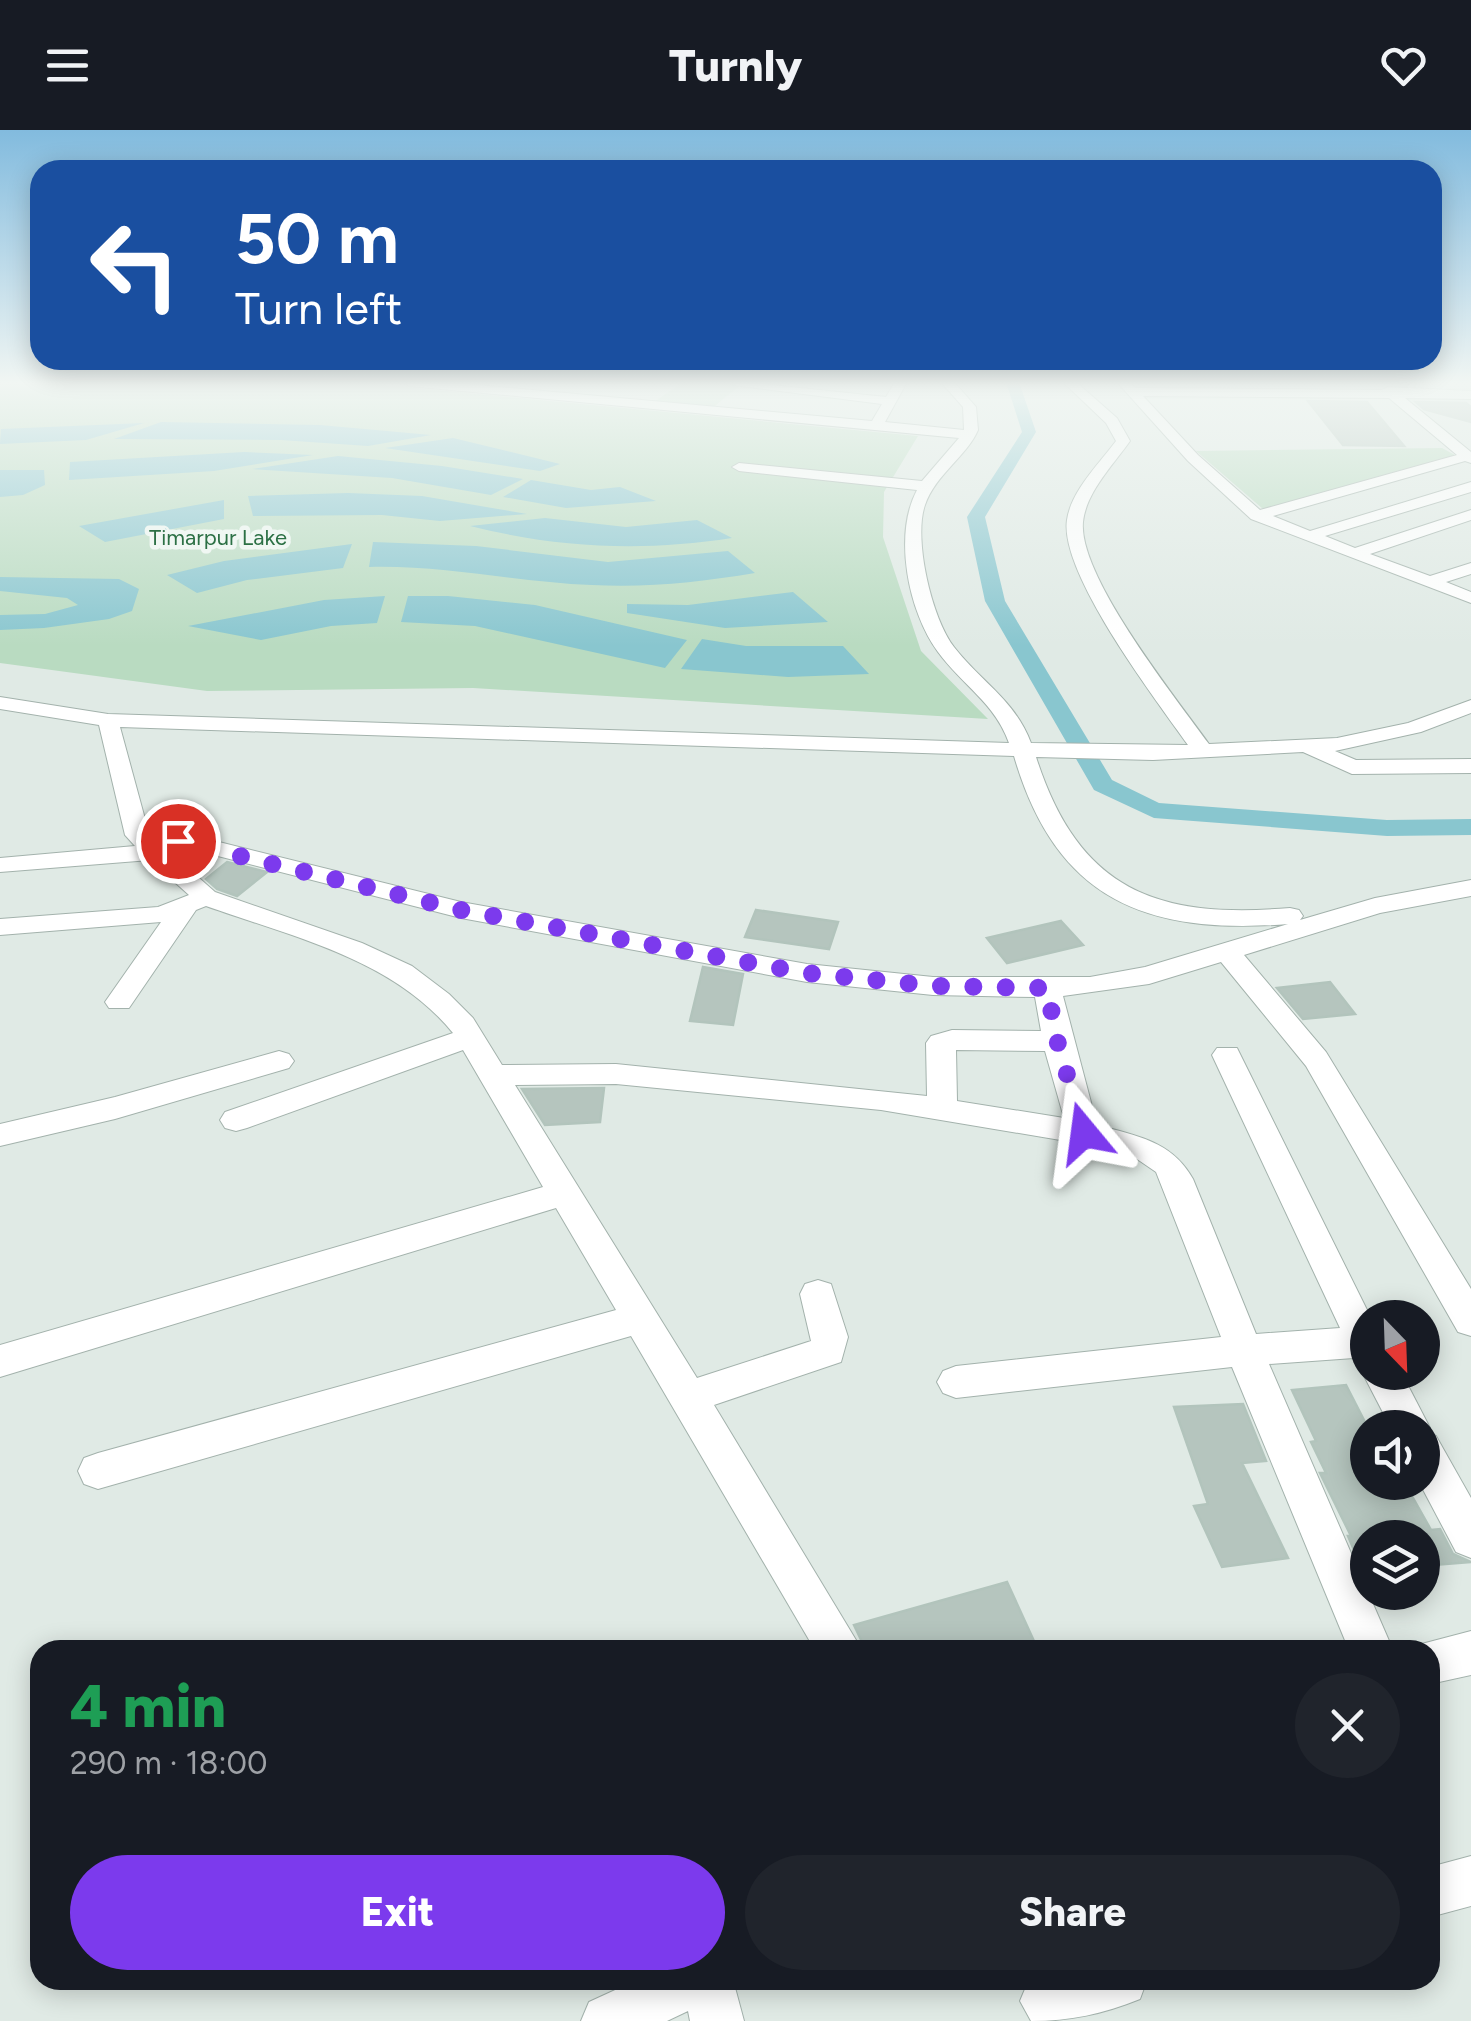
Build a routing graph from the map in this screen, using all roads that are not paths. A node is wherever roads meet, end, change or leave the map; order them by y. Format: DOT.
graph roads {
  1 [pos="771,470"];
  2 [pos="940,470"];
  3 [pos="1102,470"];
  4 [pos="1207,470"];
  5 [pos="1423,470"];
  6 [pos="926,486"];
  7 [pos="1471,486"];
  8 [pos="1257,516"];
  9 [pos="1471,516"];
  10 [pos="1309,536"];
  11 [pos="1354,554"];
  12 [pos="1471,568"];
  13 [pos="1430,582"];
  14 [pos="1471,598"];
  15 [pos="0,703"];
  16 [pos="1471,706"];
  17 [pos="108,720"];
  18 [pos="1026,741"];
  19 [pos="1156,744"];
  20 [pos="1199,745"];
  21 [pos="1307,746"];
  22 [pos="1471,766"];
  23 [pos="145,843"];
  24 [pos="0,865"];
  25 [pos="1471,888"];
  26 [pos="196,902"];
  27 [pos="1342,916"];
  28 [pos="0,927"];
  29 [pos="1226,950"];
  30 [pos="1047,988"];
  31 [pos="120,1002"];
  32 [pos="471,1036"];
  33 [pos="1057,1040"];
  34 [pos="1227,1056"];
  35 [pos="279,1061"];
  36 [pos="495,1076"];
  37 [pos="942,1111"];
  38 [pos="236,1120"];
  39 [pos="1084,1133"];
  40 [pos="0,1135"];
  41 [pos="564,1193"];
  42 [pos="818,1294"];
  43 [pos="1350,1311"];
  44 [pos="638,1320"];
  45 [pos="1471,1321"];
  46 [pos="1244,1350"];
  47 [pos="1350,1353"];
  48 [pos="0,1361"];
  49 [pos="956,1382"];
  50 [pos="687,1398"];
  51 [pos="98,1471"];
  52 [pos="1440,1482"];
  53 [pos="1471,1538"];
  54 [pos="834,1640"];
  55 [pos="1367,1640"];
  56 [pos="1471,1653"];
  57 [pos="1440,1660"];
  58 [pos="1471,1880"];
  59 [pos="1440,1889"];
  60 [pos="675,1990"];
  61 [pos="710,1990"];
  62 [pos="1086,1990"];
  63 [pos="1047,2001"];
  64 [pos="608,2021"];
  65 [pos="718,2021"];
  1 -- 6 [label="street"];
  2 -- 6 [label="street"];
  3 -- 20 [label="street"];
  4 -- 8 [label="street"];
  5 -- 8 [label="street"];
  6 -- 18 [label="street"];
  7 -- 10 [label="street"];
  8 -- 10 [label="street"];
  9 -- 11 [label="street"];
  10 -- 11 [label="street"];
  11 -- 13 [label="street"];
  12 -- 13 [label="street"];
  13 -- 14 [label="street"];
  15 -- 17 [label="street"];
  16 -- 21 [label="street"];
  17 -- 18 [label="street"];
  17 -- 23 [label="street"];
  18 -- 19 [label="street"];
  18 -- 19 [label="street"];
  18 -- 27 [label="street"];
  19 -- 20 [label="street"];
  20 -- 21 [label="street"];
  21 -- 22 [label="street"];
  23 -- 24 [label="street"];
  23 -- 26 [label="street"];
  23 -- 30 [label="street"];
  25 -- 27 [label="street"];
  26 -- 28 [label="street"];
  26 -- 31 [label="street"];
  26 -- 32 [label="street"];
  27 -- 29 [label="street"];
  29 -- 30 [label="street"];
  29 -- 45 [label="street"];
  30 -- 33 [label="street"];
  32 -- 36 [label="street"];
  32 -- 38 [label="street"];
  33 -- 37 [label="street"];
  33 -- 39 [label="street"];
  34 -- 43 [label="street"];
  35 -- 40 [label="street"];
  36 -- 37 [label="street"];
  36 -- 41 [label="street"];
  37 -- 39 [label="street"];
  39 -- 46 [label="street"];
  41 -- 44 [label="street"];
  41 -- 48 [label="street"];
  42 -- 50 [label="street"];
  44 -- 50 [label="street"];
  44 -- 51 [label="street"];
  46 -- 47 [label="street"];
  46 -- 49 [label="street"];
  46 -- 55 [label="street"];
  50 -- 54 [label="street"];
  52 -- 53 [label="street"];
  56 -- 57 [label="street"];
  58 -- 59 [label="street"];
  60 -- 64 [label="street"];
  61 -- 65 [label="street"];
  62 -- 63 [label="street"];
}
